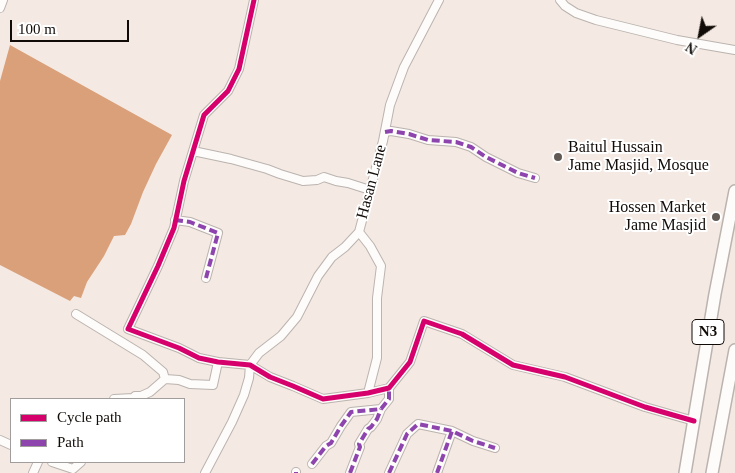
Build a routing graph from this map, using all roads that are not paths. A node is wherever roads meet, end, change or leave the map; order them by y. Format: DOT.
graph roads {
  1 [pos="4,0"];
  2 [pos="254,0"];
  3 [pos="439,0"];
  4 [pos="560,0"];
  5 [pos="0,8"];
  6 [pos="735,50"];
  7 [pos="385,132"];
  8 [pos="193,151"];
  9 [pos="535,178"];
  10 [pos="370,190"];
  11 [pos="735,191"];
  12 [pos="175,220"];
  13 [pos="359,232"];
  14 [pos="206,278"];
  15 [pos="76,314"];
  16 [pos="735,350"];
  17 [pos="218,362"];
  18 [pos="250,364"];
  19 [pos="165,379"];
  20 [pos="389,388"];
  21 [pos="368,393"];
  22 [pos="133,398"];
  23 [pos="381,409"];
  24 [pos="694,421"];
  25 [pos="452,431"];
  26 [pos="495,448"];
  27 [pos="54,463"];
  28 [pos="312,464"];
  29 [pos="74,472"];
  30 [pos="204,473"];
  31 [pos="350,473"];
  32 [pos="390,473"];
  33 [pos="438,473"];
  34 [pos="684,473"];
  35 [pos="712,473"];
  1 -- 5 [label="street"];
  2 -- 8 [label="street"];
  3 -- 7 [label="street, Hasan Lane"];
  4 -- 6 [label="street"];
  7 -- 9 [label="street"];
  7 -- 10 [label="street, Hasan Lane"];
  8 -- 10 [label="street"];
  8 -- 12 [label="street"];
  10 -- 13 [label="street, Hasan Lane"];
  11 -- 24 [label="highway, N3"];
  12 -- 14 [label="street"];
  12 -- 17 [label="street"];
  13 -- 18 [label="street, Hasan Lane"];
  13 -- 21 [label="street"];
  15 -- 19 [label="street"];
  16 -- 35 [label="highway, N3"];
  17 -- 18 [label="street"];
  17 -- 19 [label="street"];
  18 -- 21 [label="street"];
  18 -- 30 [label="street"];
  19 -- 22 [label="street"];
  20 -- 21 [label="street"];
  20 -- 23 [label="street"];
  20 -- 24 [label="street"];
  23 -- 28 [label="street"];
  23 -- 31 [label="street"];
  24 -- 34 [label="highway, N3"];
  25 -- 26 [label="street"];
  25 -- 32 [label="street"];
  25 -- 33 [label="street"];
  27 -- 29 [label="street"];
}
